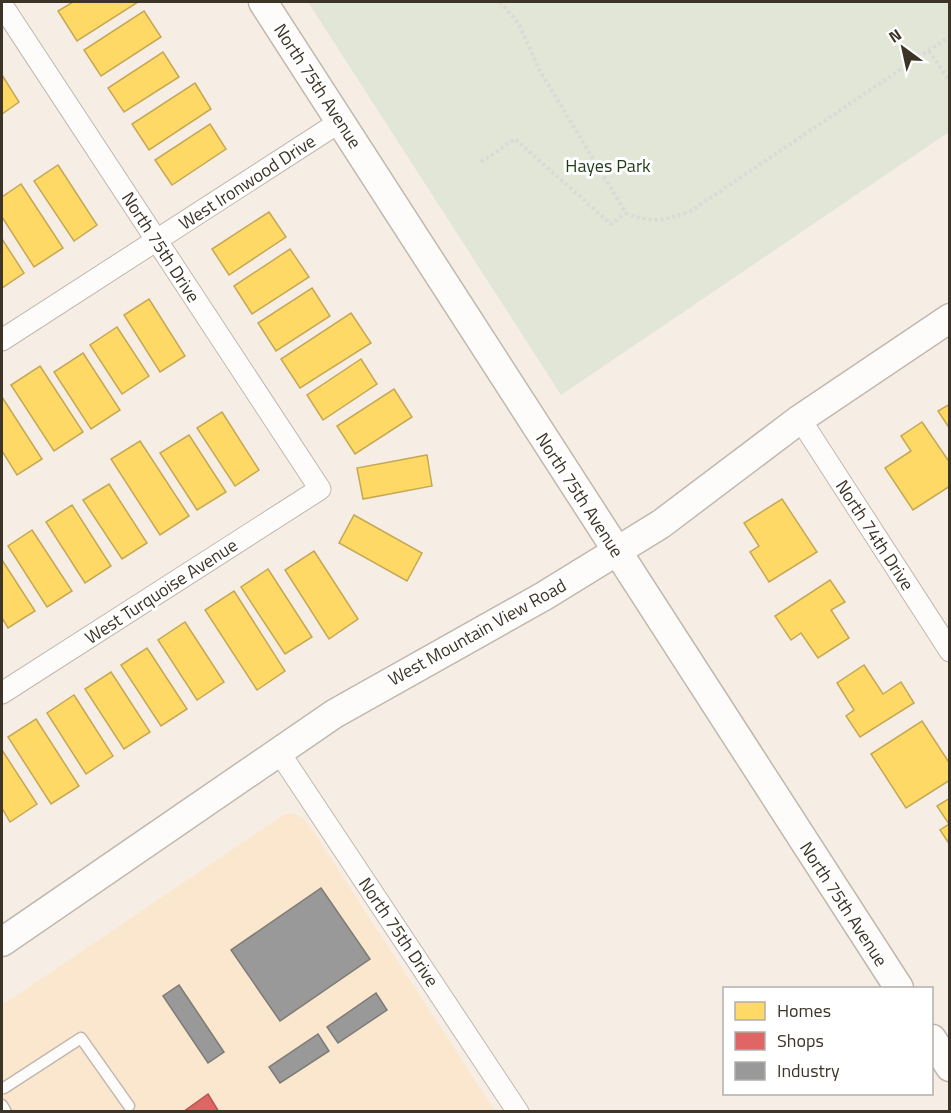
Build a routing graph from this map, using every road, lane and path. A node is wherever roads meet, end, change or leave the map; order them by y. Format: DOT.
graph roads {
  1 [pos="263,2"];
  2 [pos="500,2"];
  3 [pos="2,5"];
  4 [pos="950,36"];
  5 [pos="929,51"];
  6 [pos="950,82"];
  7 [pos="341,121"];
  8 [pos="481,162"];
  9 [pos="626,213"];
  10 [pos="156,240"];
  11 [pos="950,318"];
  12 [pos="2,340"];
  13 [pos="800,419"];
  14 [pos="320,489"];
  15 [pos="616,552"];
  16 [pos="950,651"];
  17 [pos="2,693"];
  18 [pos="279,752"];
  19 [pos="2,942"];
  20 [pos="898,987"];
  21 [pos="933,1040"];
  22 [pos="950,1066"];
  23 [pos="2,1087"];
  24 [pos="2,1105"];
  25 [pos="129,1106"];
  26 [pos="6,1112"];
  27 [pos="518,1112"];
  1 -- 7 [label="main road, North 75th Avenue"];
  2 -- 9 [label="path"];
  3 -- 10 [label="street, North 75th Drive"];
  4 -- 5 [label="path"];
  5 -- 6 [label="path"];
  5 -- 9 [label="path"];
  7 -- 10 [label="street, West Ironwood Drive"];
  7 -- 15 [label="main road, North 75th Avenue"];
  8 -- 9 [label="path"];
  10 -- 12 [label="street, West Ironwood Drive"];
  10 -- 14 [label="street, North 75th Drive"];
  11 -- 13 [label="main road, West Mountain View Road"];
  13 -- 15 [label="main road, West Mountain View Road"];
  13 -- 16 [label="street, North 74th Drive"];
  14 -- 17 [label="street, West Turquoise Avenue"];
  15 -- 18 [label="main road, West Mountain View Road"];
  15 -- 20 [label="main road, North 75th Avenue"];
  18 -- 19 [label="main road, West Mountain View Road"];
  18 -- 27 [label="street, North 75th Drive"];
  21 -- 22 [label="main road"];
  23 -- 25 [label="lane"];
  24 -- 26 [label="lane"];
}
